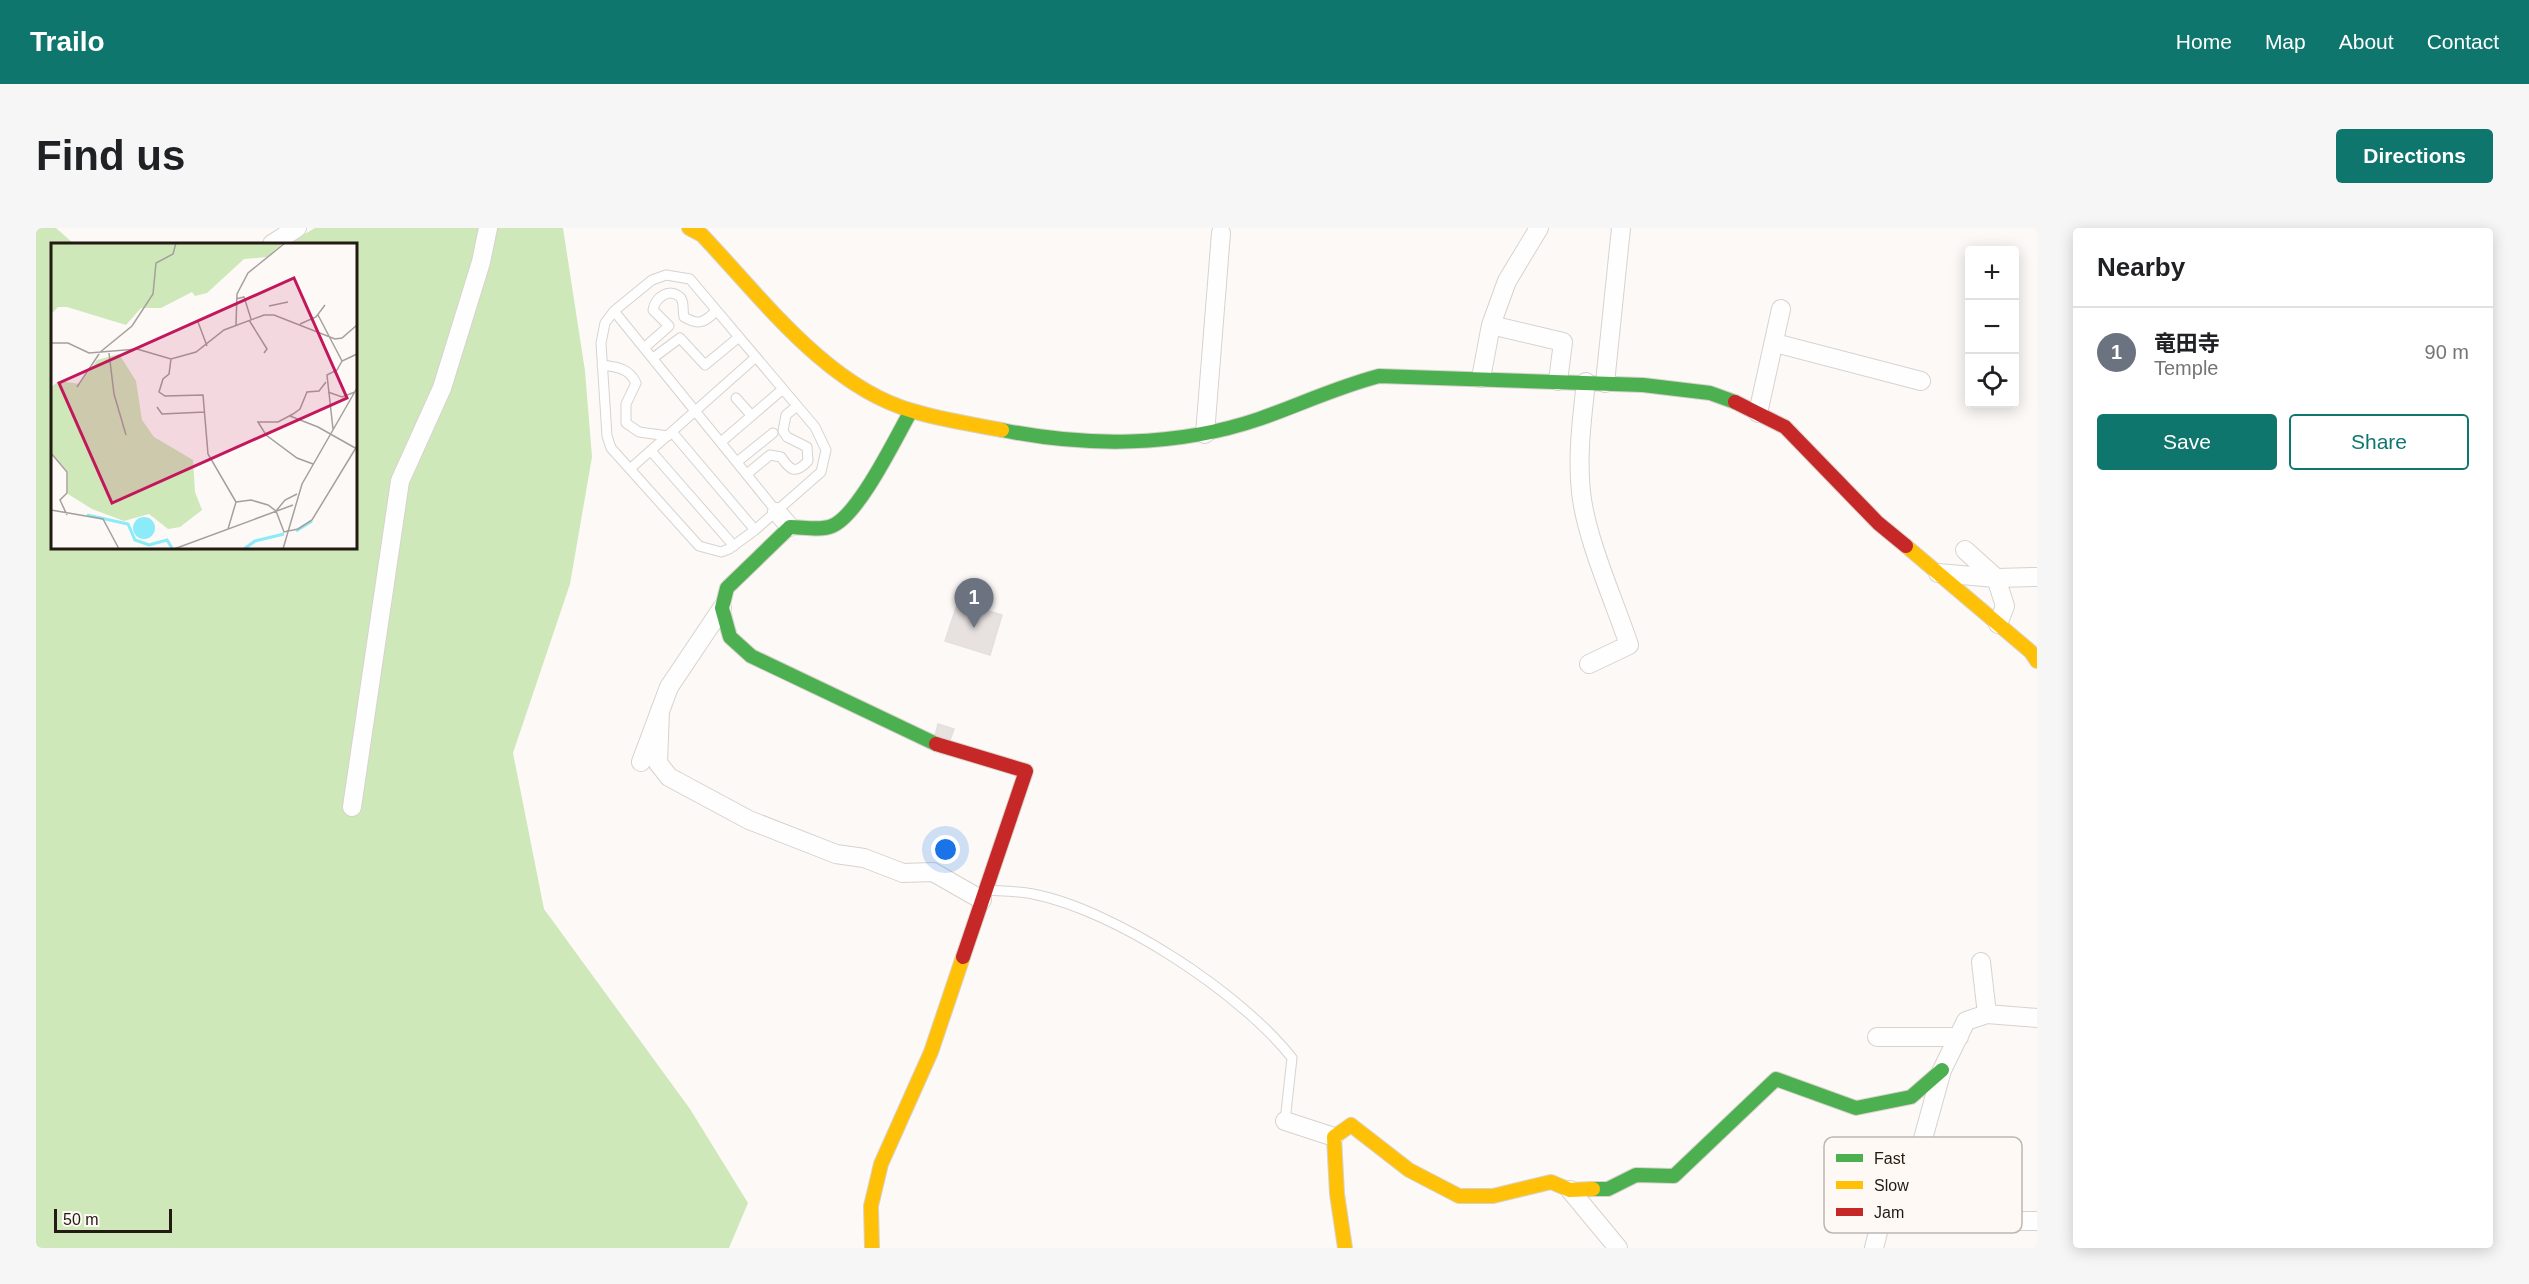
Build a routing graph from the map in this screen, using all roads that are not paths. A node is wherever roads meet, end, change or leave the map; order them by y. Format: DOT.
graph roads {
  1 [pos="297,228"];
  2 [pos="488,228"];
  3 [pos="689,228"];
  4 [pos="1539,228"];
  5 [pos="1621,228"];
  6 [pos="1221,233"];
  7 [pos="274,243"];
  8 [pos="1781,309"];
  9 [pos="614,311"];
  10 [pos="716,311"];
  11 [pos="1491,325"];
  12 [pos="739,337"];
  13 [pos="1775,343"];
  14 [pos="644,348"];
  15 [pos="756,357"];
  16 [pos="652,358"];
  17 [pos="602,365"];
  18 [pos="1480,378"];
  19 [pos="1558,381"];
  20 [pos="1921,381"];
  21 [pos="1586,382"];
  22 [pos="1605,383"];
  23 [pos="783,389"];
  24 [pos="736,398"];
  25 [pos="797,406"];
  26 [pos="696,411"];
  27 [pos="911,411"];
  28 [pos="1758,413"];
  29 [pos="752,416"];
  30 [pos="772,433"];
  31 [pos="670,434"];
  32 [pos="1205,434"];
  33 [pos="721,442"];
  34 [pos="651,451"];
  35 [pos="737,462"];
  36 [pos="631,468"];
  37 [pos="747,474"];
  38 [pos="777,512"];
  39 [pos="790,527"];
  40 [pos="755,530"];
  41 [pos="734,546"];
  42 [pos="1965,550"];
  43 [pos="1938,573"];
  44 [pos="2037,577"];
  45 [pos="1996,578"];
  46 [pos="722,608"];
  47 [pos="1998,624"];
  48 [pos="2037,660"];
  49 [pos="1589,664"];
  50 [pos="660,710"];
  51 [pos="641,762"];
  52 [pos="352,807"];
  53 [pos="983,895"];
  54 [pos="1981,962"];
  55 [pos="1987,1014"];
  56 [pos="2037,1018"];
  57 [pos="1877,1037"];
  58 [pos="1959,1037"];
  59 [pos="1942,1070"];
  60 [pos="1284,1121"];
  61 [pos="1334,1137"];
  62 [pos="1924,1137"];
  63 [pos="1570,1190"];
  64 [pos="1878,1233"];
  65 [pos="872,1248"];
  66 [pos="1345,1248"];
  67 [pos="1618,1248"];
  68 [pos="1874,1248"];
  1 -- 7 [label="street"];
  2 -- 52 [label="street"];
  3 -- 27 [label="street"];
  4 -- 11 [label="street"];
  5 -- 22 [label="street"];
  6 -- 32 [label="street"];
  8 -- 13 [label="street"];
  9 -- 10 [label="lane"];
  9 -- 14 [label="lane"];
  9 -- 17 [label="lane"];
  10 -- 12 [label="lane"];
  10 -- 14 [label="lane"];
  11 -- 18 [label="street"];
  11 -- 19 [label="street"];
  12 -- 15 [label="lane"];
  12 -- 16 [label="lane"];
  13 -- 20 [label="street"];
  13 -- 28 [label="street"];
  14 -- 16 [label="lane"];
  15 -- 23 [label="lane"];
  15 -- 26 [label="lane"];
  16 -- 26 [label="lane"];
  17 -- 31 [label="lane"];
  17 -- 36 [label="lane"];
  18 -- 19 [label="street"];
  18 -- 32 [label="street"];
  19 -- 21 [label="street"];
  21 -- 22 [label="street"];
  21 -- 49 [label="street"];
  22 -- 28 [label="street"];
  23 -- 25 [label="lane"];
  23 -- 29 [label="lane"];
  24 -- 29 [label="lane"];
  25 -- 37 [label="lane"];
  25 -- 38 [label="lane"];
  26 -- 31 [label="lane"];
  26 -- 33 [label="lane"];
  27 -- 32 [label="street"];
  27 -- 39 [label="street"];
  28 -- 43 [label="street"];
  29 -- 33 [label="lane"];
  30 -- 35 [label="lane"];
  31 -- 34 [label="lane"];
  31 -- 40 [label="lane"];
  33 -- 35 [label="lane"];
  34 -- 36 [label="lane"];
  34 -- 41 [label="lane"];
  35 -- 37 [label="lane"];
  36 -- 41 [label="lane"];
  37 -- 38 [label="lane"];
  38 -- 39 [label="street"];
  38 -- 40 [label="lane"];
  39 -- 46 [label="street"];
  40 -- 41 [label="lane"];
  42 -- 45 [label="street"];
  43 -- 45 [label="street"];
  43 -- 47 [label="street"];
  44 -- 45 [label="street"];
  45 -- 47 [label="street"];
  46 -- 50 [label="street"];
  46 -- 53 [label="street"];
  47 -- 48 [label="street"];
  50 -- 51 [label="street"];
  50 -- 53 [label="street"];
  53 -- 60 [label="lane"];
  53 -- 65 [label="street"];
  54 -- 55 [label="street"];
  55 -- 56 [label="street"];
  55 -- 58 [label="street"];
  57 -- 58 [label="street"];
  58 -- 59 [label="street"];
  59 -- 62 [label="street"];
  59 -- 63 [label="street"];
  60 -- 61 [label="street"];
  61 -- 63 [label="street"];
  61 -- 66 [label="street"];
  63 -- 67 [label="street"];
  64 -- 68 [label="street"];
}
